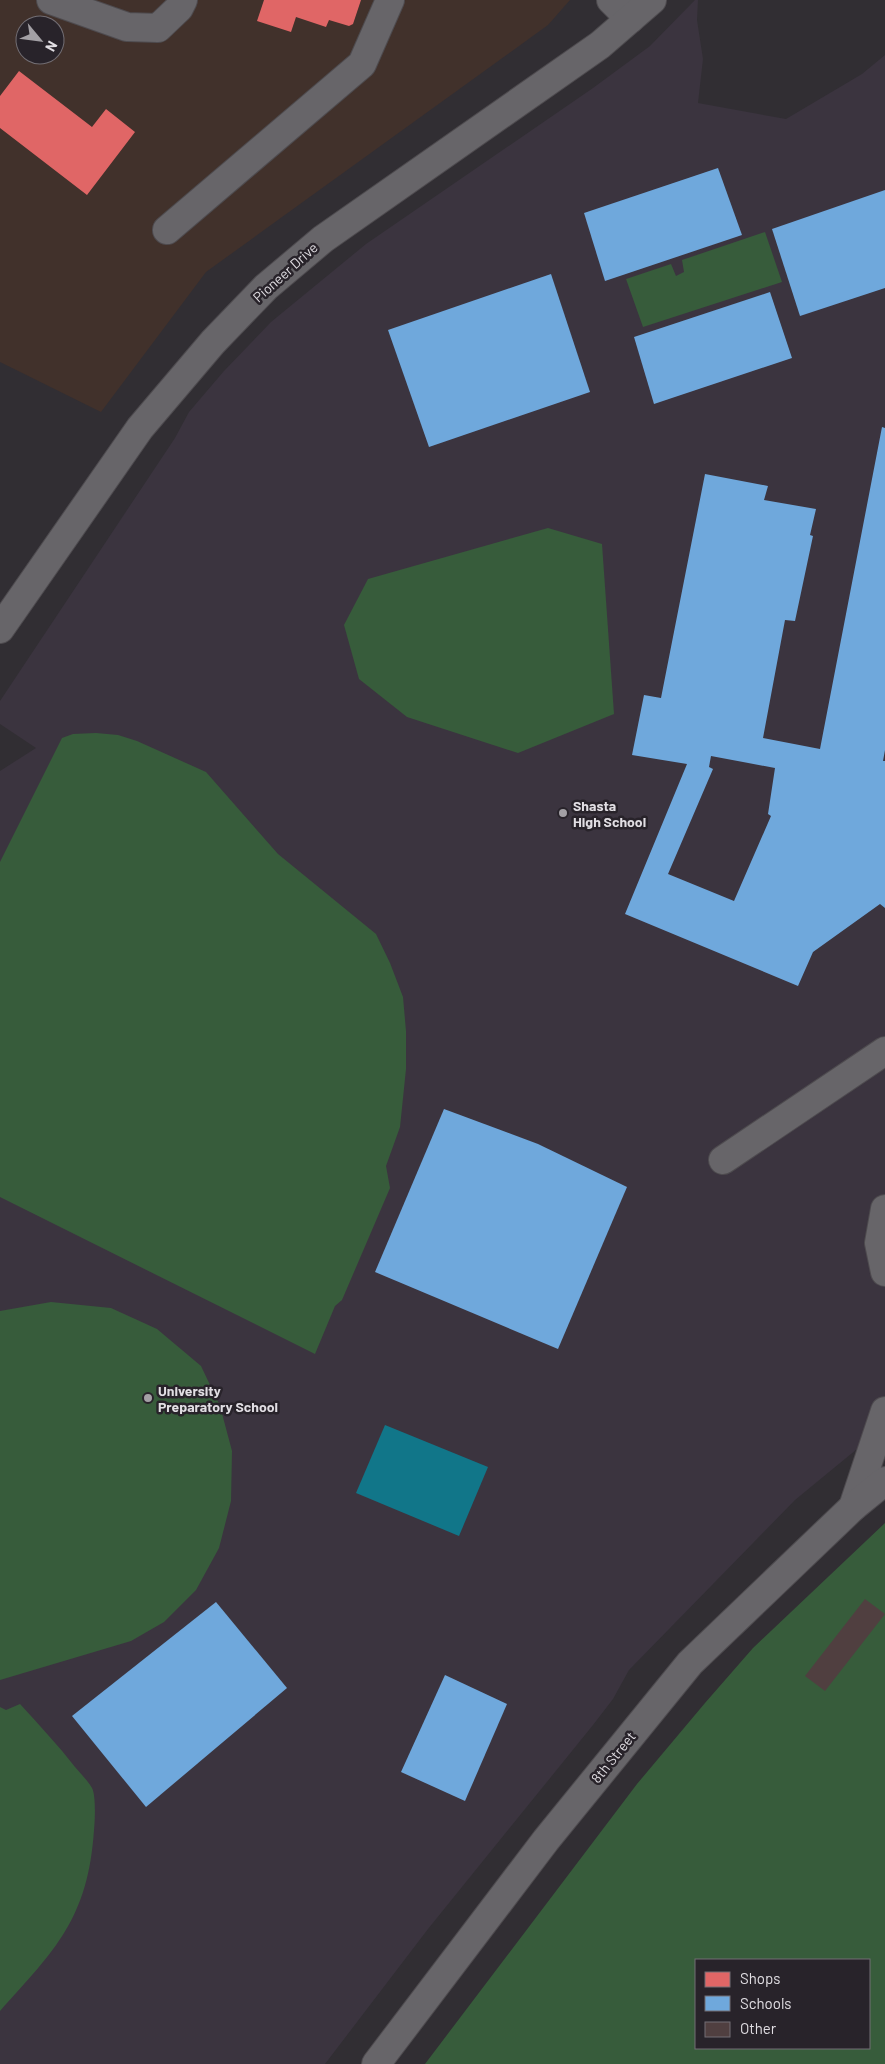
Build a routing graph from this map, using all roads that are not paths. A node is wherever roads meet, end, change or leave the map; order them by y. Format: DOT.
graph roads {
  1 [pos="51,0"];
  2 [pos="183,0"];
  3 [pos="390,0"];
  4 [pos="611,0"];
  5 [pos="652,0"];
  6 [pos="630,18"];
  7 [pos="167,230"];
  8 [pos="0,629"];
  9 [pos="885,1051"];
  10 [pos="723,1160"];
  11 [pos="885,1209"];
  12 [pos="885,1272"];
  13 [pos="885,1411"];
  14 [pos="885,1481"];
  15 [pos="853,1506"];
  16 [pos="376,2064"];
  1 -- 2 [label="street"];
  3 -- 7 [label="street"];
  4 -- 6 [label="street"];
  5 -- 6 [label="street, Pioneer Drive"];
  6 -- 8 [label="street, Pioneer Drive"];
  9 -- 10 [label="street"];
  11 -- 12 [label="street"];
  13 -- 15 [label="street"];
  14 -- 15 [label="street, 8th Street"];
  15 -- 16 [label="street, 8th Street"];
}
